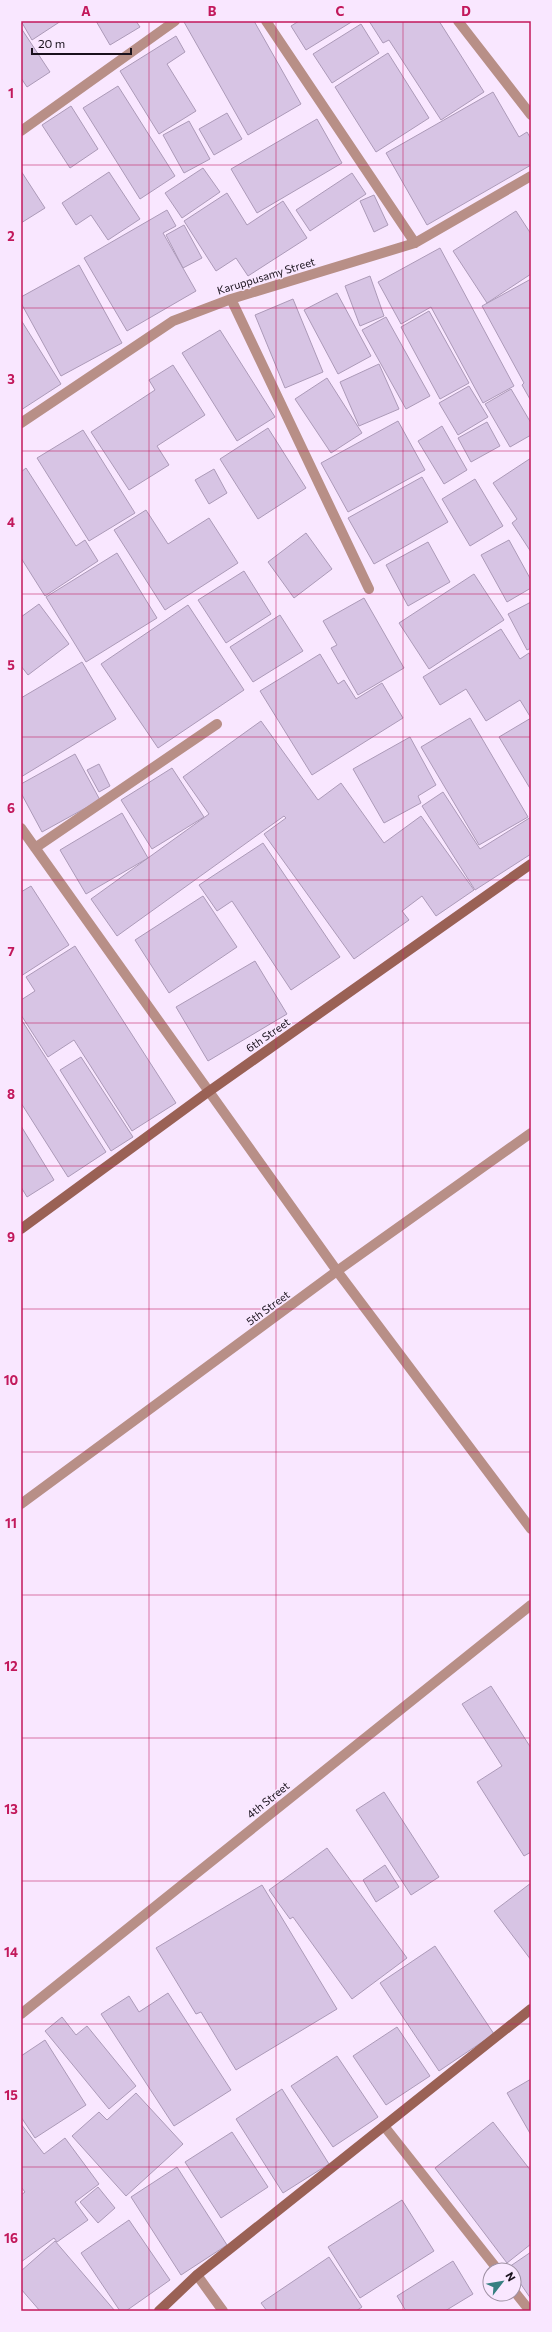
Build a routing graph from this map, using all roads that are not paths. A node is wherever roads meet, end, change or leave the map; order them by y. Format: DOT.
graph roads {
  1 [pos="175,21"];
  2 [pos="266,21"];
  3 [pos="458,21"];
  4 [pos="531,115"];
  5 [pos="21,131"];
  6 [pos="531,176"];
  7 [pos="415,243"];
  8 [pos="231,299"];
  9 [pos="21,423"];
  10 [pos="369,589"];
  11 [pos="217,724"];
  12 [pos="21,828"];
  13 [pos="35,848"];
  14 [pos="531,864"];
  15 [pos="208,1092"];
  16 [pos="531,1134"];
  17 [pos="21,1229"];
  18 [pos="337,1272"];
  19 [pos="21,1504"];
  20 [pos="531,1529"];
  21 [pos="531,1605"];
  22 [pos="531,2009"];
  23 [pos="21,2014"];
  24 [pos="384,2126"];
  25 [pos="492,2262"];
  26 [pos="197,2274"];
  27 [pos="522,2301"];
  28 [pos="159,2311"];
  29 [pos="223,2311"];
  30 [pos="530,2311"];
  1 -- 5 [label="street"];
  2 -- 7 [label="street"];
  3 -- 4 [label="street"];
  6 -- 7 [label="street, Karuppusamy Street"];
  7 -- 8 [label="street, Karuppusamy Street"];
  8 -- 9 [label="street, Karuppusamy Street"];
  8 -- 10 [label="street"];
  11 -- 13 [label="street"];
  12 -- 13 [label="street"];
  13 -- 15 [label="street"];
  14 -- 15 [label="street, 6th Street"];
  15 -- 17 [label="street, 6th Street"];
  15 -- 18 [label="street"];
  16 -- 18 [label="street, 5th Street"];
  18 -- 19 [label="street, 5th Street"];
  18 -- 20 [label="street"];
  21 -- 23 [label="street, 4th Street"];
  22 -- 24 [label="street"];
  24 -- 25 [label="street"];
  24 -- 26 [label="street"];
  26 -- 28 [label="street"];
  26 -- 29 [label="street"];
  27 -- 30 [label="street"];
}
